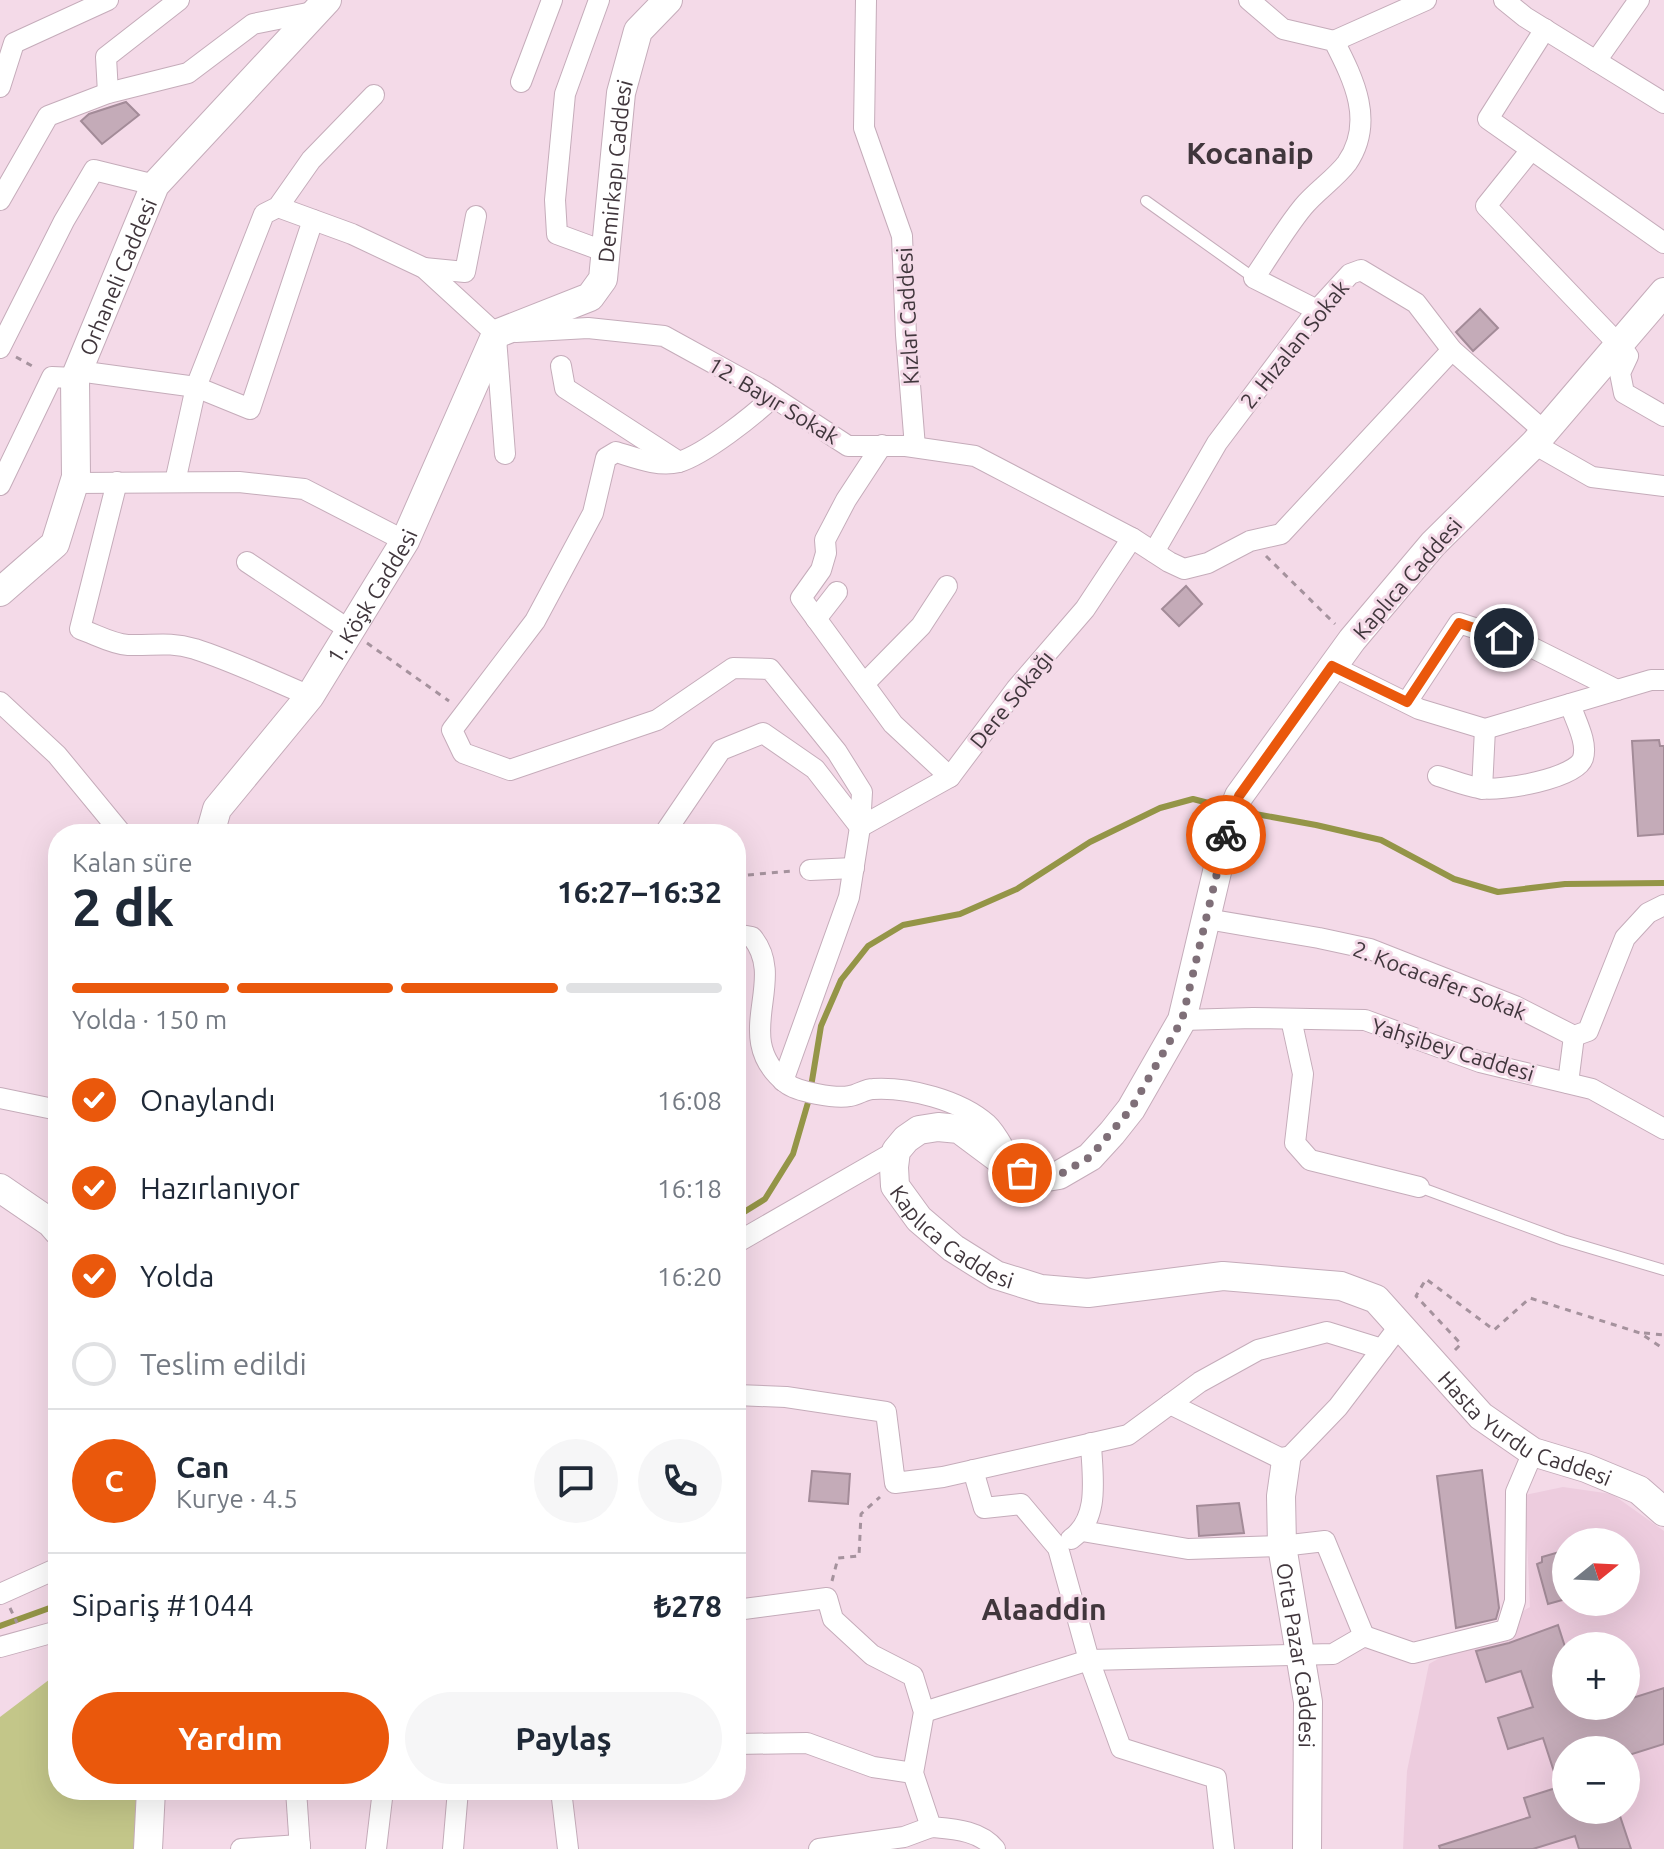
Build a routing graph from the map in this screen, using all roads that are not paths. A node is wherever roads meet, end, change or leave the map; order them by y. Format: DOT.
graph roads {
  1 [pos="108,0"];
  2 [pos="179,0"];
  3 [pos="552,0"];
  4 [pos="599,0"];
  5 [pos="668,0"];
  6 [pos="866,0"];
  7 [pos="1249,0"];
  8 [pos="1426,0"];
  9 [pos="1504,0"];
  10 [pos="1639,0"];
  11 [pos="322,5"];
  12 [pos="1530,8"];
  13 [pos="1545,29"];
  14 [pos="1334,41"];
  15 [pos="1596,61"];
  16 [pos="521,82"];
  17 [pos="0,87"];
  18 [pos="108,93"];
  19 [pos="374,95"];
  20 [pos="1664,103"];
  21 [pos="1531,150"];
  22 [pos="155,185"];
  23 [pos="0,200"];
  24 [pos="1146,201"];
  25 [pos="278,207"];
  26 [pos="476,216"];
  27 [pos="313,220"];
  28 [pos="1664,243"];
  29 [pos="606,252"];
  30 [pos="424,268"];
  31 [pos="1254,278"];
  32 [pos="1664,292"];
  33 [pos="1317,310"];
  34 [pos="496,334"];
  35 [pos="1620,346"];
  36 [pos="1452,350"];
  37 [pos="6,352"];
  38 [pos="561,366"];
  39 [pos="68,375"];
  40 [pos="196,387"];
  41 [pos="773,397"];
  42 [pos="1664,416"];
  43 [pos="1539,438"];
  44 [pos="882,445"];
  45 [pos="915,447"];
  46 [pos="505,454"];
  47 [pos="679,462"];
  48 [pos="117,482"];
  49 [pos="175,482"];
  50 [pos="74,483"];
  51 [pos="0,485"];
  52 [pos="1664,486"];
  53 [pos="1132,538"];
  54 [pos="405,541"];
  55 [pos="1154,552"];
  56 [pos="247,562"];
  57 [pos="947,586"];
  58 [pos="0,592"];
  59 [pos="837,592"];
  60 [pos="816,619"];
  61 [pos="351,631"];
  62 [pos="1332,666"];
  63 [pos="1664,680"];
  64 [pos="864,684"];
  65 [pos="1617,690"];
  66 [pos="310,696"];
  67 [pos="0,702"];
  68 [pos="1407,702"];
  69 [pos="1570,704"];
  70 [pos="1485,729"];
  71 [pos="1438,776"];
  72 [pos="950,777"];
  73 [pos="1482,789"];
  74 [pos="114,824"];
  75 [pos="213,824"];
  76 [pos="671,824"];
  77 [pos="860,827"];
  78 [pos="854,868"];
  79 [pos="810,870"];
  80 [pos="1664,905"];
  81 [pos="1207,919"];
  82 [pos="746,936"];
  83 [pos="1291,1019"];
  84 [pos="1182,1020"];
  85 [pos="1574,1036"];
  86 [pos="1568,1083"];
  87 [pos="798,1088"];
  88 [pos="0,1098"];
  89 [pos="48,1108"];
  90 [pos="1664,1129"];
  91 [pos="896,1151"];
  92 [pos="1022,1173"];
  93 [pos="1419,1187"];
  94 [pos="0,1188"];
  95 [pos="48,1221"];
  96 [pos="746,1237"];
  97 [pos="1664,1270"];
  98 [pos="1401,1324"];
  99 [pos="1382,1349"];
  100 [pos="746,1395"];
  101 [pos="1170,1404"];
  102 [pos="1091,1443"];
  103 [pos="1533,1452"];
  104 [pos="1286,1461"];
  105 [pos="973,1470"];
  106 [pos="1664,1512"];
  107 [pos="1082,1531"];
  108 [pos="1282,1546"];
  109 [pos="1058,1548"];
  110 [pos="48,1573"];
  111 [pos="5,1602"];
  112 [pos="746,1609"];
  113 [pos="48,1634"];
  114 [pos="1364,1636"];
  115 [pos="0,1647"];
  116 [pos="1302,1655"];
  117 [pos="1089,1660"];
  118 [pos="924,1712"];
  119 [pos="746,1744"];
  120 [pos="913,1773"];
  121 [pos="150,1800"];
  122 [pos="297,1800"];
  123 [pos="382,1800"];
  124 [pos="457,1800"];
  125 [pos="562,1800"];
  126 [pos="931,1827"];
  127 [pos="300,1847"];
  128 [pos="1305,1848"];
  129 [pos="148,1849"];
  130 [pos="241,1849"];
  131 [pos="376,1849"];
  132 [pos="453,1849"];
  133 [pos="568,1849"];
  134 [pos="819,1849"];
  135 [pos="995,1849"];
  136 [pos="1224,1849"];
  1 -- 17 [label="street"];
  2 -- 18 [label="street"];
  3 -- 16 [label="street"];
  4 -- 29 [label="street"];
  5 -- 29 [label="main road, Demirkapı Caddesi"];
  6 -- 45 [label="street, Kızlar Caddesi"];
  7 -- 14 [label="street"];
  8 -- 14 [label="street"];
  9 -- 12 [label="street"];
  10 -- 15 [label="street"];
  11 -- 18 [label="street"];
  11 -- 22 [label="main road, Orhaneli Caddesi"];
  12 -- 13 [label="street"];
  13 -- 15 [label="street"];
  13 -- 21 [label="street"];
  14 -- 31 [label="street"];
  15 -- 20 [label="street"];
  18 -- 23 [label="street"];
  19 -- 25 [label="street"];
  21 -- 28 [label="street"];
  21 -- 35 [label="street"];
  22 -- 37 [label="street"];
  22 -- 39 [label="main road, Orhaneli Caddesi"];
  24 -- 31 [label="lane"];
  25 -- 27 [label="street"];
  25 -- 40 [label="street"];
  26 -- 30 [label="street"];
  27 -- 30 [label="street"];
  27 -- 40 [label="street"];
  29 -- 34 [label="main road, Demirkapı Caddesi"];
  30 -- 34 [label="street"];
  31 -- 33 [label="street"];
  32 -- 35 [label="main road, Kaplıca Caddesi"];
  33 -- 36 [label="street, 2. Hızalan Sokak"];
  33 -- 55 [label="street, 2. Hızalan Sokak"];
  34 -- 41 [label="street, 12. Bayır Sokak"];
  34 -- 46 [label="street"];
  34 -- 54 [label="main road, 1. Köşk Caddesi"];
  35 -- 42 [label="street"];
  35 -- 43 [label="main road, Kaplıca Caddesi"];
  36 -- 43 [label="street, 2. Hızalan Sokak"];
  36 -- 55 [label="street, 12. Bayır Sokak"];
  38 -- 47 [label="street"];
  39 -- 40 [label="street"];
  39 -- 50 [label="main road, Orhaneli Caddesi"];
  39 -- 51 [label="street"];
  40 -- 49 [label="street"];
  41 -- 44 [label="street, 12. Bayır Sokak"];
  41 -- 47 [label="street"];
  43 -- 52 [label="street, 2. Hızalan Sokak"];
  43 -- 62 [label="main road, Kaplıca Caddesi"];
  44 -- 45 [label="street, 12. Bayır Sokak"];
  44 -- 60 [label="street"];
  45 -- 53 [label="street, 12. Bayır Sokak"];
  47 -- 77 [label="street"];
  48 -- 49 [label="street"];
  48 -- 50 [label="street"];
  48 -- 66 [label="street"];
  49 -- 54 [label="street"];
  50 -- 58 [label="main road, Orhaneli Caddesi"];
  53 -- 55 [label="street, 12. Bayır Sokak"];
  53 -- 72 [label="street, Dere Sokağı"];
  54 -- 61 [label="main road, 1. Köşk Caddesi"];
  56 -- 61 [label="street"];
  57 -- 64 [label="street"];
  59 -- 60 [label="street"];
  60 -- 64 [label="street"];
  61 -- 66 [label="main road, 1. Köşk Caddesi"];
  62 -- 68 [label="street"];
  62 -- 81 [label="main road, Kaplıca Caddesi"];
  63 -- 65 [label="street"];
  64 -- 72 [label="street"];
  65 -- 68 [label="street"];
  65 -- 69 [label="street"];
  66 -- 75 [label="main road, 1. Köşk Caddesi"];
  67 -- 74 [label="street"];
  68 -- 70 [label="street"];
  69 -- 70 [label="street"];
  69 -- 73 [label="street"];
  70 -- 73 [label="street"];
  71 -- 73 [label="street"];
  72 -- 77 [label="street, Dere Sokağı"];
  76 -- 77 [label="street"];
  77 -- 78 [label="street"];
  78 -- 79 [label="street"];
  78 -- 87 [label="street"];
  80 -- 85 [label="street"];
  81 -- 84 [label="main road, Kaplıca Caddesi"];
  81 -- 85 [label="street, 2. Kocacafer Sokak"];
  82 -- 87 [label="street"];
  83 -- 84 [label="street, Yahşibey Caddesi"];
  83 -- 86 [label="street, Yahşibey Caddesi"];
  83 -- 93 [label="street"];
  84 -- 92 [label="main road, Kaplıca Caddesi"];
  85 -- 86 [label="street"];
  86 -- 90 [label="street, Yahşibey Caddesi"];
  87 -- 92 [label="street"];
  88 -- 89 [label="street"];
  91 -- 92 [label="main road, Kaplıca Caddesi"];
  91 -- 96 [label="street"];
  91 -- 98 [label="main road, Kaplıca Caddesi"];
  93 -- 97 [label="lane"];
  94 -- 95 [label="main road"];
  98 -- 99 [label="street"];
  98 -- 103 [label="main road, Hasta Yurdu Caddesi"];
  99 -- 101 [label="street"];
  99 -- 104 [label="street"];
  100 -- 105 [label="street"];
  101 -- 102 [label="street"];
  101 -- 104 [label="street"];
  102 -- 105 [label="street"];
  102 -- 107 [label="street"];
  103 -- 106 [label="main road, Hasta Yurdu Caddesi"];
  103 -- 114 [label="street"];
  104 -- 108 [label="main road, Orta Pazar Caddesi"];
  105 -- 109 [label="street"];
  107 -- 108 [label="street"];
  107 -- 109 [label="street"];
  108 -- 114 [label="street"];
  108 -- 116 [label="main road, Orta Pazar Caddesi"];
  109 -- 117 [label="street"];
  110 -- 111 [label="street"];
  112 -- 118 [label="street"];
  113 -- 115 [label="street"];
  114 -- 116 [label="street"];
  116 -- 117 [label="street"];
  116 -- 128 [label="main road, Orta Pazar Caddesi"];
  117 -- 118 [label="street"];
  117 -- 136 [label="street"];
  118 -- 120 [label="street"];
  119 -- 120 [label="street"];
  120 -- 126 [label="street"];
  121 -- 129 [label="main road"];
  122 -- 127 [label="street"];
  123 -- 131 [label="street"];
  124 -- 132 [label="street"];
  125 -- 133 [label="street"];
  126 -- 134 [label="street"];
  126 -- 135 [label="street"];
  127 -- 130 [label="street"];
}
